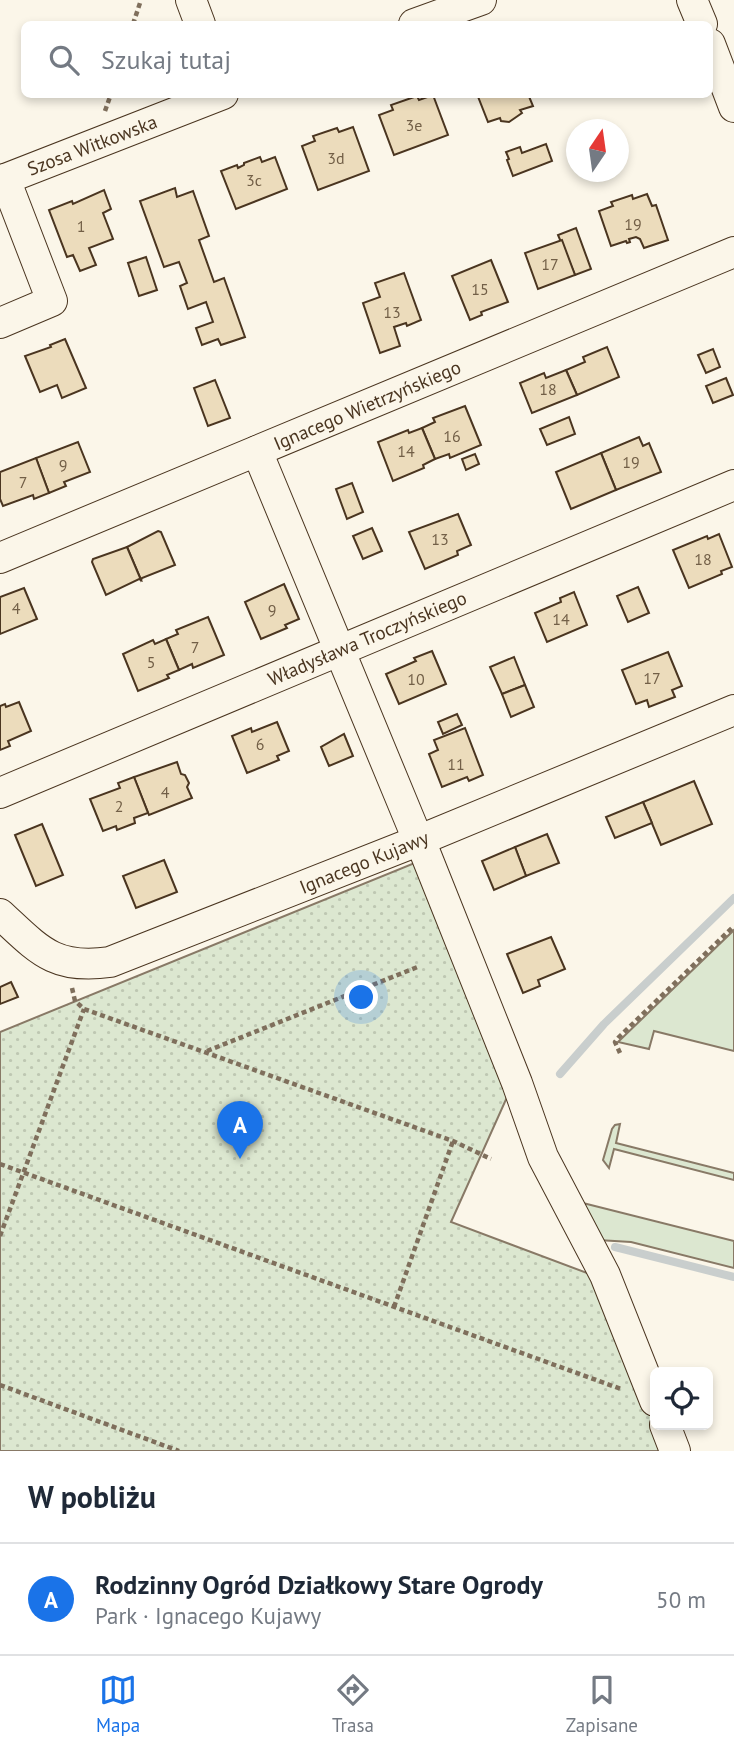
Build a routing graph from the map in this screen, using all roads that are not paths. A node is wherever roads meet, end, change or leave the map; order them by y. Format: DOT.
graph roads {
  1 [pos="191,0"];
  2 [pos="481,0"];
  3 [pos="692,0"];
  4 [pos="199,21"];
  5 [pos="422,21"];
  6 [pos="701,21"];
  7 [pos="720,54"];
  8 [pos="213,98"];
  9 [pos="734,107"];
  10 [pos="2,180"];
  11 [pos="734,252"];
  12 [pos="0,323"];
  13 [pos="257,451"];
  14 [pos="734,485"];
  15 [pos="0,558"];
  16 [pos="339,650"];
  17 [pos="734,710"];
  18 [pos="0,793"];
  19 [pos="421,840"];
  20 [pos="0,914"];
  21 [pos="650,1388"];
  22 [pos="667,1430"];
  23 [pos="675,1451"];
  1 -- 4 [label="street"];
  2 -- 5 [label="street"];
  3 -- 6 [label="street"];
  7 -- 9 [label="street"];
  8 -- 10 [label="street, Szosa Witkowska"];
  10 -- 12 [label="street"];
  11 -- 13 [label="street, Ignacego Wietrzyńskiego"];
  13 -- 15 [label="street, Ignacego Wietrzyńskiego"];
  13 -- 16 [label="street"];
  14 -- 16 [label="street, Władysława Troczyńskiego"];
  16 -- 18 [label="street, Władysława Troczyńskiego"];
  16 -- 19 [label="street"];
  17 -- 19 [label="street, Ignacego Kujawy"];
  19 -- 20 [label="street, Ignacego Kujawy"];
  19 -- 21 [label="street"];
  22 -- 23 [label="street"];
}
